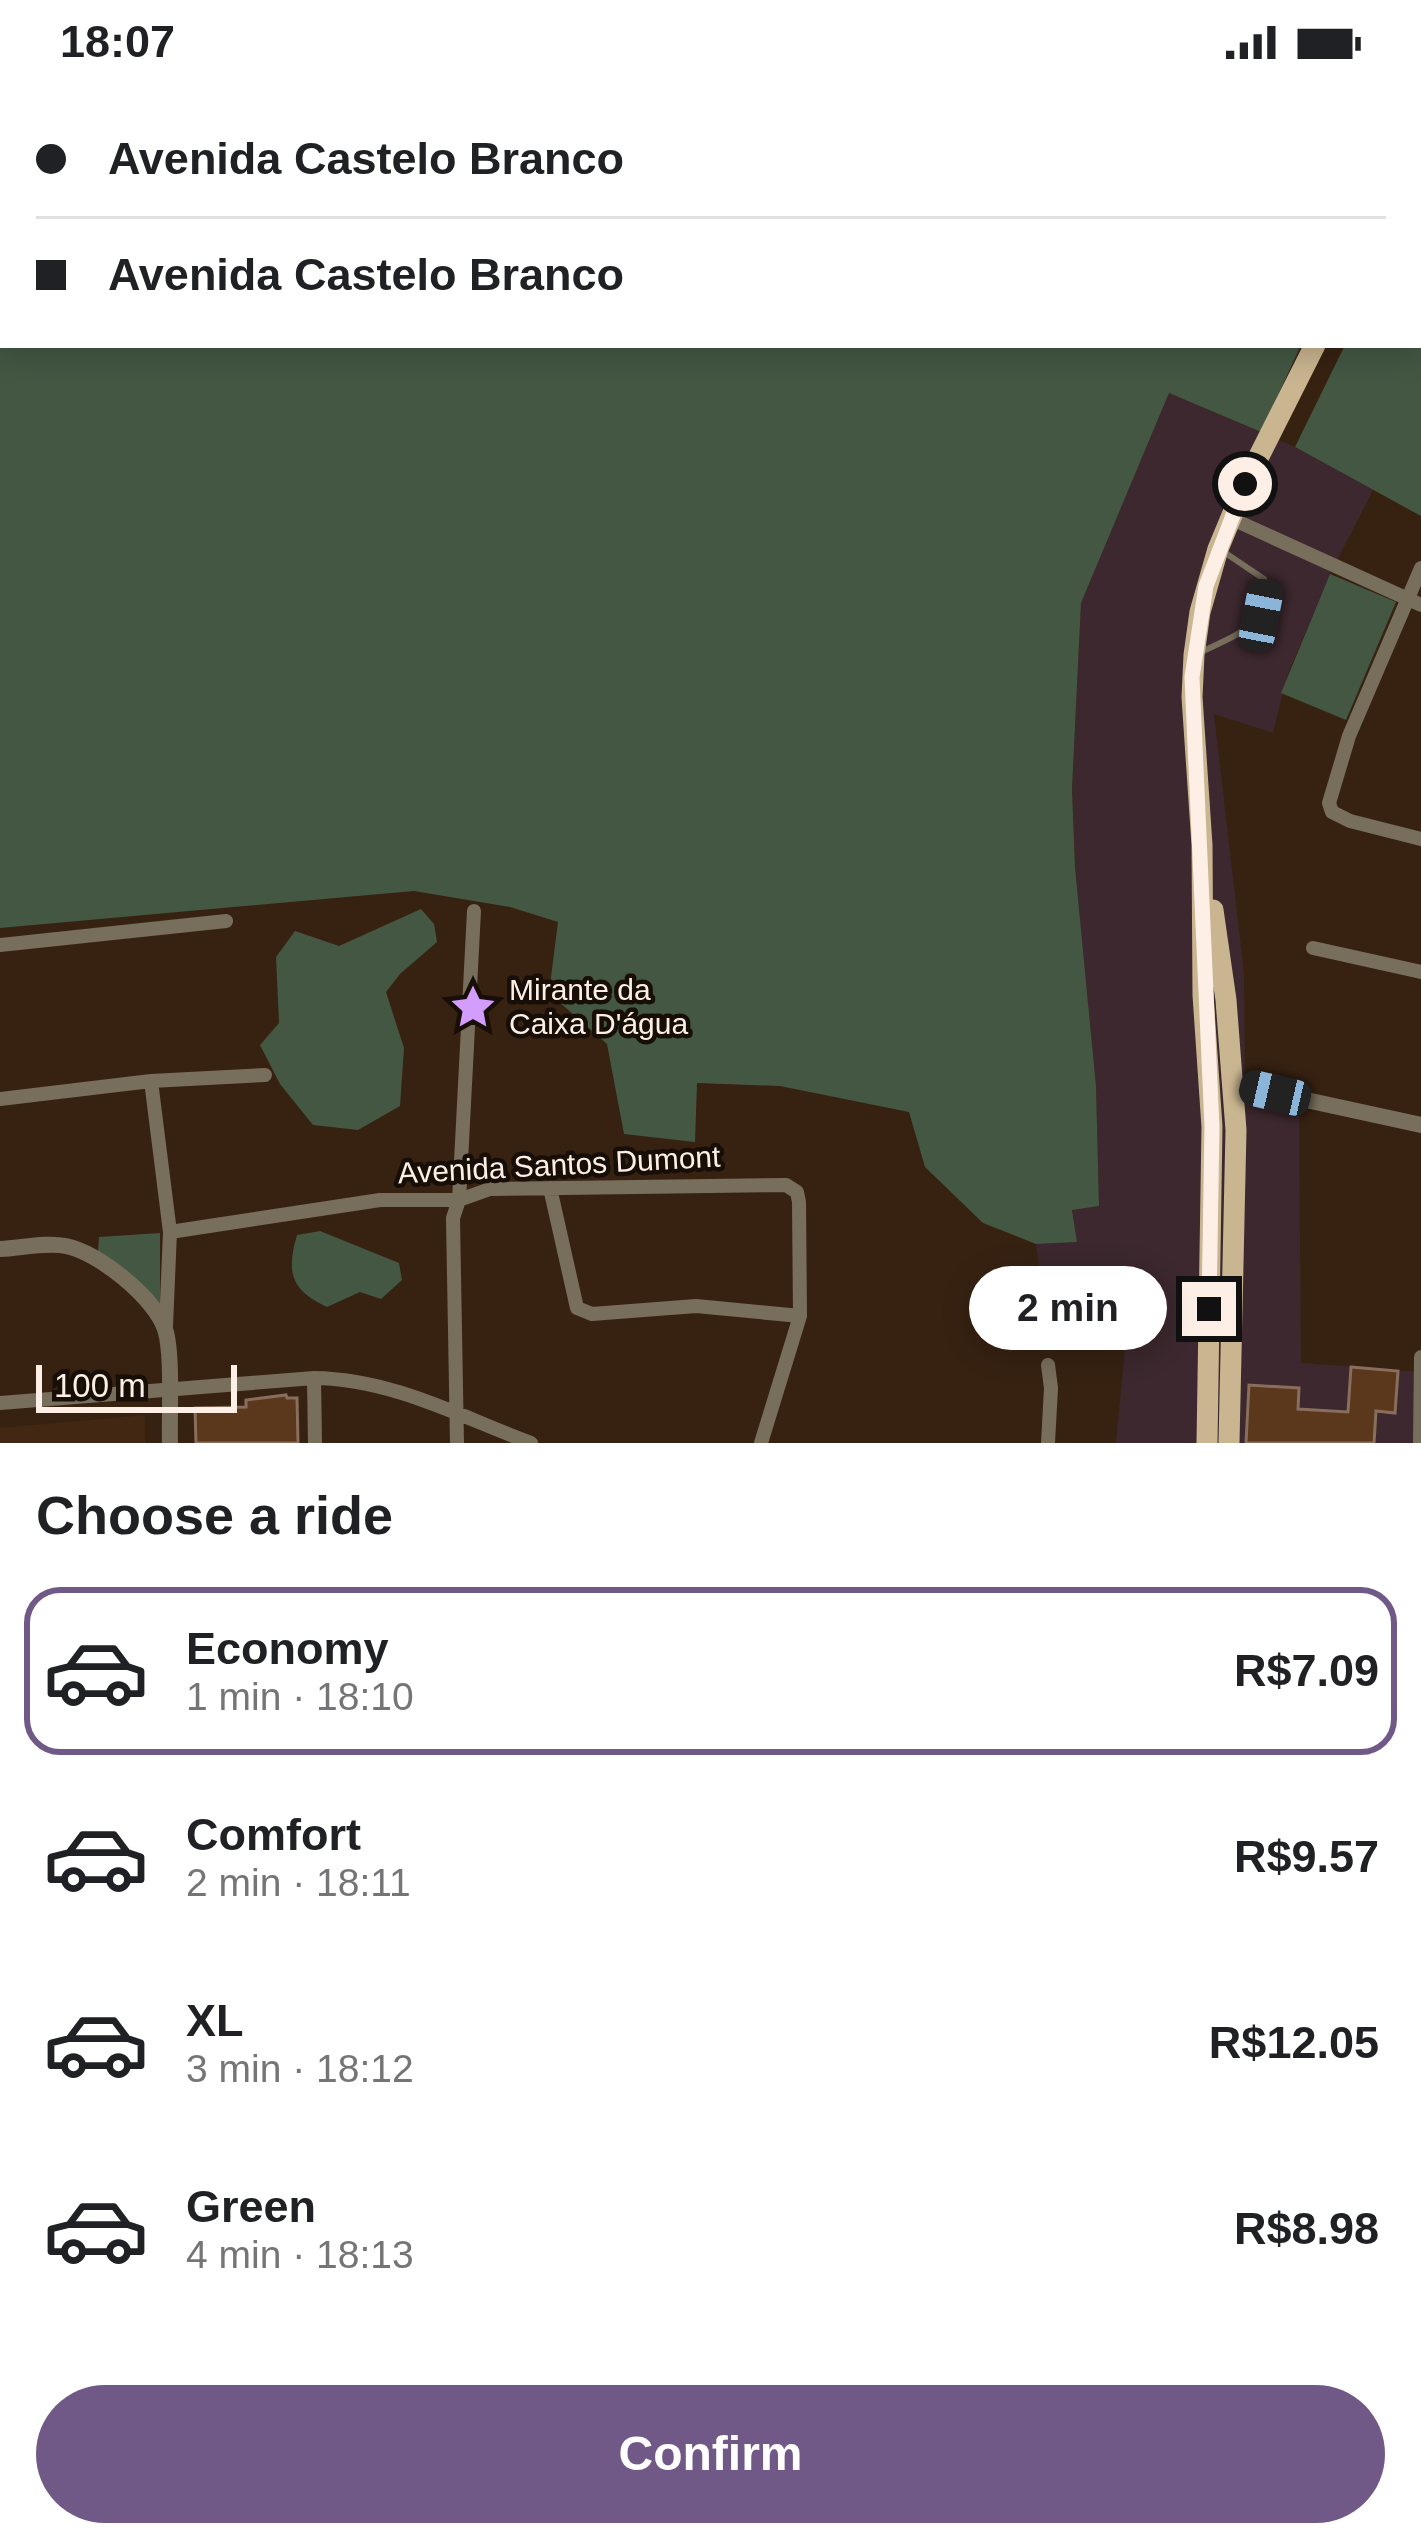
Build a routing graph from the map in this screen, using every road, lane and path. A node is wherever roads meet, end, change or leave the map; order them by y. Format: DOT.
graph roads {
  1 [pos="1314,348"];
  2 [pos="1230,518"];
  3 [pos="1218,549"];
  4 [pos="1421,568"];
  5 [pos="1415,603"];
  6 [pos="1194,655"];
  7 [pos="1421,839"];
  8 [pos="1202,844"];
  9 [pos="474,910"];
  10 [pos="226,921"];
  11 [pos="0,945"];
  12 [pos="1313,948"];
  13 [pos="1421,972"];
  14 [pos="265,1076"];
  15 [pos="151,1081"];
  16 [pos="1233,1084"];
  17 [pos="0,1099"];
  18 [pos="1421,1125"];
  19 [pos="550,1188"];
  20 [pos="459,1200"];
  21 [pos="170,1232"];
  22 [pos="0,1249"];
  23 [pos="800,1316"];
  24 [pos="166,1329"];
  25 [pos="1421,1357"];
  26 [pos="1048,1365"];
  27 [pos="314,1378"];
  28 [pos="169,1390"];
  29 [pos="0,1403"];
  30 [pos="456,1414"];
  31 [pos="170,1443"];
  32 [pos="315,1443"];
  33 [pos="457,1443"];
  34 [pos="531,1443"];
  35 [pos="760,1443"];
  36 [pos="1048,1443"];
  37 [pos="1207,1443"];
  38 [pos="1229,1443"];
  39 [pos="1420,1443"];
  1 -- 2 [label="main road"];
  2 -- 3 [label="main road"];
  2 -- 5 [label="street"];
  3 -- 6 [label="main road"];
  3 -- 6 [label="lane"];
  4 -- 5 [label="street"];
  5 -- 7 [label="street"];
  6 -- 8 [label="main road"];
  8 -- 16 [label="main road"];
  8 -- 37 [label="main road"];
  9 -- 20 [label="street"];
  10 -- 11 [label="street"];
  12 -- 13 [label="street"];
  14 -- 15 [label="street"];
  15 -- 17 [label="street"];
  15 -- 21 [label="street"];
  16 -- 18 [label="street"];
  16 -- 38 [label="main road"];
  19 -- 20 [label="street, Avenida Santos Dumont"];
  19 -- 23 [label="street"];
  19 -- 23 [label="street, Avenida Santos Dumont"];
  20 -- 21 [label="street, Avenida Santos Dumont"];
  20 -- 30 [label="street"];
  21 -- 24 [label="street"];
  22 -- 24 [label="street"];
  23 -- 35 [label="street"];
  24 -- 28 [label="street"];
  25 -- 39 [label="street"];
  26 -- 36 [label="street"];
  27 -- 28 [label="street"];
  27 -- 30 [label="street"];
  27 -- 32 [label="street"];
  28 -- 29 [label="street"];
  28 -- 31 [label="street"];
  30 -- 33 [label="street"];
  30 -- 34 [label="street"];
}
